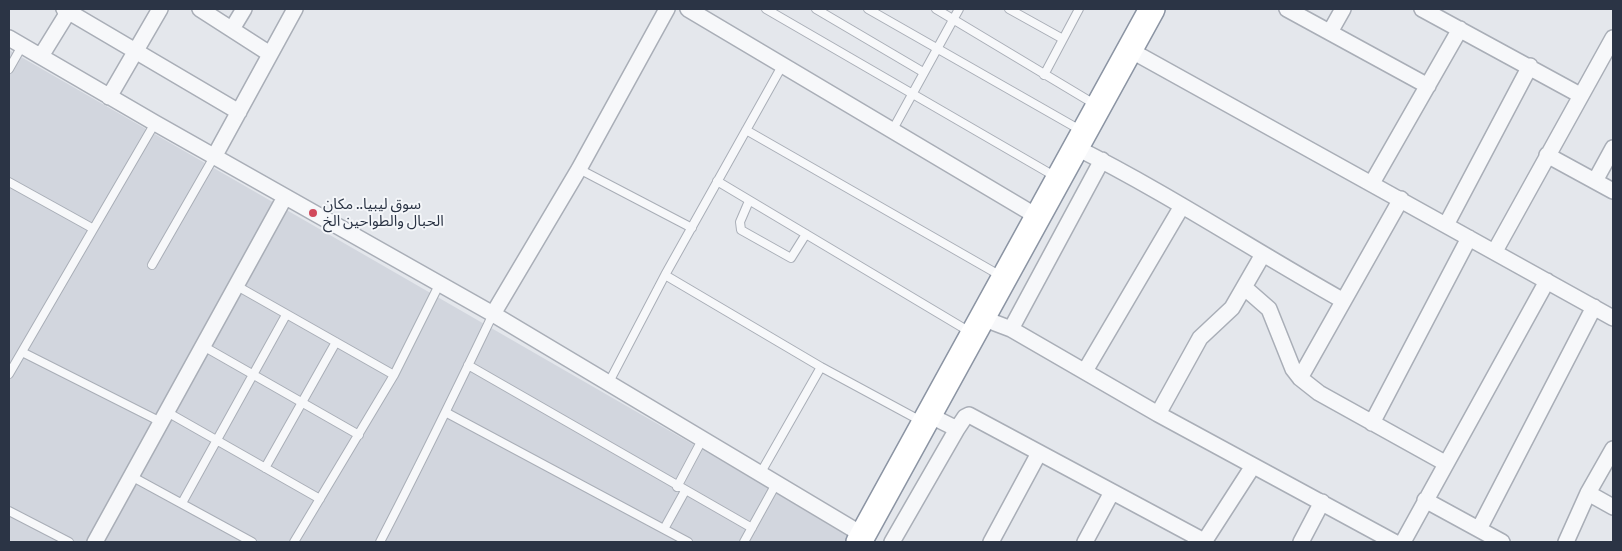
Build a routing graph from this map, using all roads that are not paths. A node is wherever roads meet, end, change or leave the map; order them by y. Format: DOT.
graph roads {
  1 [pos="160,9"];
  2 [pos="200,9"];
  3 [pos="244,9"];
  4 [pos="295,9"];
  5 [pos="667,9"];
  6 [pos="688,9"];
  7 [pos="766,9"];
  8 [pos="816,9"];
  9 [pos="868,9"];
  10 [pos="936,9"];
  11 [pos="959,9"];
  12 [pos="1009,9"];
  13 [pos="1079,9"];
  14 [pos="1152,9"];
  15 [pos="1287,9"];
  16 [pos="1343,9"];
  17 [pos="1422,9"];
  18 [pos="68,10"];
  19 [pos="706,13"];
  20 [pos="953,19"];
  21 [pos="232,29"];
  22 [pos="1460,29"];
  23 [pos="1330,32"];
  24 [pos="9,38"];
  25 [pos="1613,38"];
  26 [pos="1062,39"];
  27 [pos="22,46"];
  28 [pos="936,49"];
  29 [pos="1130,50"];
  30 [pos="136,51"];
  31 [pos="270,54"];
  32 [pos="41,56"];
  33 [pos="782,66"];
  34 [pos="1530,66"];
  35 [pos="9,69"];
  36 [pos="923,72"];
  37 [pos="1044,75"];
  38 [pos="1428,86"];
  39 [pos="912,95"];
  40 [pos="1580,95"];
  41 [pos="110,97"];
  42 [pos="1098,106"];
  43 [pos="239,112"];
  44 [pos="155,123"];
  45 [pos="746,130"];
  46 [pos="892,131"];
  47 [pos="1079,139"];
  48 [pos="1613,148"];
  49 [pos="1547,156"];
  50 [pos="214,157"];
  51 [pos="1102,160"];
  52 [pos="579,169"];
  53 [pos="1059,179"];
  54 [pos="717,181"];
  55 [pos="1596,181"];
  56 [pos="9,182"];
  57 [pos="1372,183"];
  58 [pos="1613,191"];
  59 [pos="285,197"];
  60 [pos="1401,199"];
  61 [pos="750,201"];
  62 [pos="1182,206"];
  63 [pos="1038,217"];
  64 [pos="1446,225"];
  65 [pos="92,228"];
  66 [pos="692,228"];
  67 [pos="806,234"];
  68 [pos="1469,238"];
  69 [pos="1495,251"];
  70 [pos="1262,256"];
  71 [pos="152,265"];
  72 [pos="666,275"];
  73 [pos="1004,278"];
  74 [pos="1547,281"];
  75 [pos="439,284"];
  76 [pos="237,286"];
  77 [pos="1246,288"];
  78 [pos="1342,300"];
  79 [pos="1594,307"];
  80 [pos="493,314"];
  81 [pos="286,315"];
  82 [pos="1613,318"];
  83 [pos="978,326"];
  84 [pos="1011,329"];
  85 [pos="336,342"];
  86 [pos="203,346"];
  87 [pos="22,352"];
  88 [pos="468,365"];
  89 [pos="821,367"];
  90 [pos="1085,371"];
  91 [pos="9,374"];
  92 [pos="253,375"];
  93 [pos="394,376"];
  94 [pos="1300,378"];
  95 [pos="608,385"];
  96 [pos="300,402"];
  97 [pos="447,413"];
  98 [pos="1158,414"];
  99 [pos="164,417"];
  100 [pos="925,418"];
  101 [pos="1372,423"];
  102 [pos="957,429"];
  103 [pos="359,435"];
  104 [pos="217,440"];
  105 [pos="702,440"];
  106 [pos="1613,449"];
  107 [pos="1039,453"];
  108 [pos="1445,463"];
  109 [pos="1253,466"];
  110 [pos="265,468"];
  111 [pos="760,474"];
  112 [pos="132,476"];
  113 [pos="776,484"];
  114 [pos="681,489"];
  115 [pos="1112,492"];
  116 [pos="1588,493"];
  117 [pos="320,499"];
  118 [pos="1425,500"];
  119 [pos="1322,502"];
  120 [pos="182,503"];
  121 [pos="1613,507"];
  122 [pos="9,511"];
  123 [pos="752,528"];
  124 [pos="664,529"];
  125 [pos="1479,529"];
  126 [pos="861,539"];
  127 [pos="69,542"];
  128 [pos="95,542"];
  129 [pos="252,542"];
  130 [pos="294,542"];
  131 [pos="380,542"];
  132 [pos="688,542"];
  133 [pos="744,542"];
  134 [pos="892,542"];
  135 [pos="991,542"];
  136 [pos="1085,542"];
  137 [pos="1204,542"];
  138 [pos="1301,542"];
  139 [pos="1394,542"];
  140 [pos="1403,542"];
  141 [pos="1502,542"];
  142 [pos="1566,542"];
  1 -- 30 [label="street"];
  2 -- 21 [label="street"];
  3 -- 21 [label="street"];
  4 -- 31 [label="street"];
  5 -- 52 [label="street"];
  6 -- 19 [label="street"];
  7 -- 39 [label="lane"];
  8 -- 36 [label="lane"];
  9 -- 28 [label="lane"];
  10 -- 20 [label="lane"];
  11 -- 20 [label="lane"];
  12 -- 26 [label="lane"];
  13 -- 26 [label="lane"];
  14 -- 29 [label="highway"];
  15 -- 23 [label="street"];
  16 -- 23 [label="street"];
  17 -- 22 [label="street"];
  18 -- 30 [label="street"];
  18 -- 32 [label="street"];
  19 -- 33 [label="street"];
  20 -- 28 [label="lane"];
  20 -- 37 [label="lane"];
  21 -- 31 [label="street"];
  22 -- 34 [label="street"];
  22 -- 38 [label="street"];
  23 -- 38 [label="street"];
  24 -- 27 [label="street"];
  25 -- 40 [label="street"];
  26 -- 37 [label="lane"];
  27 -- 32 [label="street"];
  27 -- 35 [label="lane"];
  28 -- 36 [label="lane"];
  28 -- 47 [label="lane"];
  29 -- 42 [label="highway"];
  29 -- 57 [label="street"];
  30 -- 41 [label="street"];
  30 -- 43 [label="street"];
  31 -- 43 [label="street"];
  32 -- 41 [label="street"];
  33 -- 45 [label="lane"];
  33 -- 46 [label="street"];
  34 -- 40 [label="street"];
  34 -- 64 [label="street"];
  36 -- 39 [label="lane"];
  37 -- 42 [label="lane"];
  38 -- 57 [label="street"];
  39 -- 46 [label="lane"];
  39 -- 53 [label="lane"];
  40 -- 49 [label="street"];
  41 -- 44 [label="street"];
  42 -- 47 [label="highway"];
  43 -- 50 [label="street"];
  44 -- 50 [label="street"];
  44 -- 65 [label="lane"];
  45 -- 54 [label="lane"];
  45 -- 73 [label="lane"];
  46 -- 63 [label="street"];
  47 -- 51 [label="street"];
  47 -- 53 [label="highway"];
  48 -- 55 [label="street"];
  49 -- 55 [label="street"];
  49 -- 69 [label="street"];
  50 -- 59 [label="street"];
  50 -- 71 [label="lane"];
  51 -- 62 [label="street"];
  51 -- 84 [label="street"];
  52 -- 66 [label="lane"];
  52 -- 80 [label="street"];
  53 -- 63 [label="highway"];
  54 -- 61 [label="lane"];
  54 -- 66 [label="lane"];
  55 -- 58 [label="street"];
  56 -- 65 [label="lane"];
  57 -- 60 [label="street"];
  59 -- 75 [label="street"];
  59 -- 76 [label="street"];
  60 -- 64 [label="street"];
  60 -- 78 [label="street"];
  61 -- 67 [label="lane"];
  61 -- 67 [label="lane"];
  62 -- 70 [label="street"];
  62 -- 90 [label="street"];
  63 -- 73 [label="highway"];
  64 -- 68 [label="street"];
  65 -- 87 [label="lane"];
  66 -- 72 [label="lane"];
  67 -- 83 [label="lane"];
  68 -- 69 [label="street"];
  68 -- 101 [label="street"];
  69 -- 74 [label="street"];
  70 -- 77 [label="street"];
  70 -- 78 [label="street"];
  72 -- 89 [label="lane"];
  72 -- 95 [label="lane"];
  73 -- 83 [label="highway"];
  74 -- 79 [label="street"];
  74 -- 108 [label="street"];
  75 -- 80 [label="street"];
  75 -- 93 [label="lane"];
  76 -- 81 [label="lane"];
  76 -- 86 [label="street"];
  77 -- 94 [label="street"];
  77 -- 98 [label="street"];
  78 -- 94 [label="street"];
  79 -- 82 [label="street"];
  79 -- 125 [label="street"];
  80 -- 88 [label="lane"];
  80 -- 95 [label="street"];
  81 -- 85 [label="lane"];
  81 -- 92 [label="lane"];
  83 -- 84 [label="street"];
  83 -- 100 [label="highway"];
  84 -- 90 [label="street"];
  85 -- 93 [label="lane"];
  85 -- 96 [label="lane"];
  86 -- 92 [label="lane"];
  86 -- 99 [label="street"];
  87 -- 91 [label="lane"];
  87 -- 99 [label="lane"];
  88 -- 97 [label="lane"];
  88 -- 114 [label="lane"];
  89 -- 100 [label="lane"];
  89 -- 111 [label="lane"];
  90 -- 98 [label="street"];
  92 -- 96 [label="lane"];
  92 -- 104 [label="lane"];
  93 -- 103 [label="lane"];
  94 -- 101 [label="street"];
  95 -- 105 [label="street"];
  96 -- 103 [label="lane"];
  96 -- 110 [label="lane"];
  97 -- 124 [label="lane"];
  97 -- 131 [label="lane"];
  98 -- 109 [label="street"];
  99 -- 104 [label="lane"];
  99 -- 112 [label="street"];
  100 -- 102 [label="street"];
  100 -- 126 [label="highway"];
  101 -- 108 [label="street"];
  102 -- 107 [label="street"];
  102 -- 134 [label="street"];
  103 -- 117 [label="lane"];
  104 -- 110 [label="lane"];
  104 -- 120 [label="lane"];
  105 -- 111 [label="street"];
  105 -- 114 [label="lane"];
  106 -- 116 [label="street"];
  107 -- 115 [label="street"];
  107 -- 135 [label="street"];
  108 -- 118 [label="street"];
  109 -- 119 [label="street"];
  109 -- 137 [label="street"];
  110 -- 117 [label="lane"];
  111 -- 113 [label="street"];
  112 -- 120 [label="lane"];
  112 -- 128 [label="street"];
  113 -- 123 [label="lane"];
  113 -- 126 [label="street"];
  114 -- 123 [label="lane"];
  114 -- 124 [label="lane"];
  115 -- 136 [label="street"];
  115 -- 137 [label="street"];
  116 -- 121 [label="street"];
  116 -- 142 [label="street"];
  117 -- 130 [label="lane"];
  118 -- 125 [label="street"];
  118 -- 140 [label="street"];
  119 -- 138 [label="street"];
  119 -- 139 [label="street"];
  120 -- 129 [label="lane"];
  122 -- 127 [label="lane"];
  123 -- 133 [label="lane"];
  124 -- 132 [label="lane"];
  125 -- 141 [label="street"];
}
